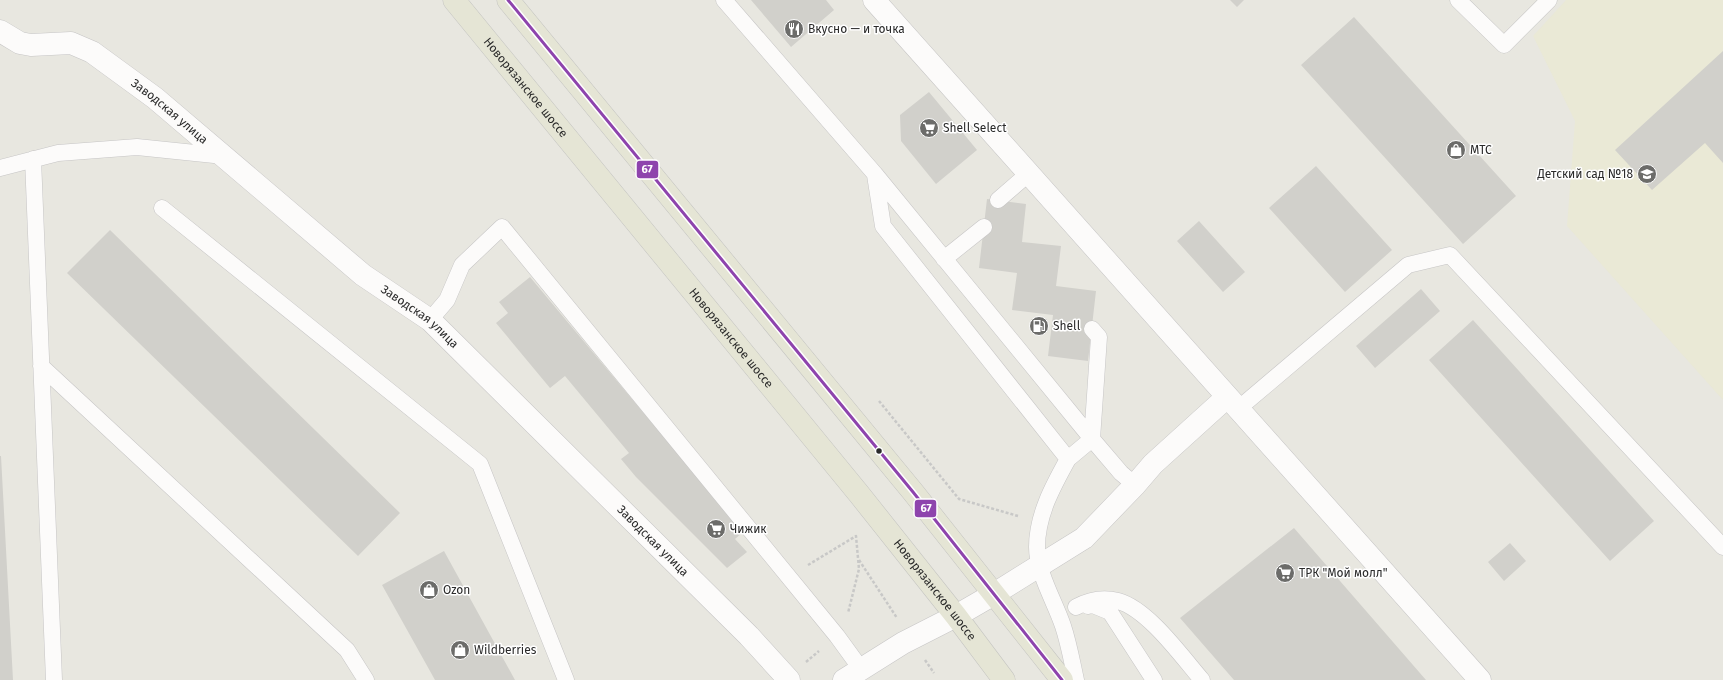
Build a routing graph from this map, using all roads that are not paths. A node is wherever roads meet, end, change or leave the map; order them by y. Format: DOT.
graph roads {
  1 [pos="454,0"];
  2 [pos="508,0"];
  3 [pos="724,0"];
  4 [pos="874,0"];
  5 [pos="1458,0"];
  6 [pos="1548,0"];
  7 [pos="0,31"];
  8 [pos="224,156"];
  9 [pos="33,159"];
  10 [pos="0,168"];
  11 [pos="875,174"];
  12 [pos="1028,174"];
  13 [pos="998,200"];
  14 [pos="162,208"];
  15 [pos="984,226"];
  16 [pos="944,259"];
  17 [pos="430,320"];
  18 [pos="1092,329"];
  19 [pos="41,366"];
  20 [pos="1232,403"];
  21 [pos="1092,439"];
  22 [pos="1068,458"];
  23 [pos="1135,485"];
  24 [pos="1723,547"];
  25 [pos="1040,565"];
  26 [pos="994,594"];
  27 [pos="1076,607"];
  28 [pos="956,616"];
  29 [pos="1063,627"];
  30 [pos="852,675"];
  31 [pos="54,680"];
  32 [pos="366,680"];
  33 [pos="566,680"];
  34 [pos="789,680"];
  35 [pos="1004,680"];
  36 [pos="1062,680"];
  37 [pos="1076,680"];
  38 [pos="1154,680"];
  39 [pos="1202,680"];
  40 [pos="1480,680"];
  1 -- 28 [label="main road, Новорязанское шоссе"];
  2 -- 26 [label="main road"];
  3 -- 11 [label="lane"];
  4 -- 12 [label="street"];
  5 -- 6 [label="lane"];
  7 -- 8 [label="street, Заводская улица"];
  8 -- 9 [label="lane"];
  8 -- 17 [label="street, Заводская улица"];
  9 -- 10 [label="lane"];
  9 -- 19 [label="lane"];
  11 -- 16 [label="lane"];
  11 -- 22 [label="lane"];
  12 -- 13 [label="lane"];
  12 -- 20 [label="street"];
  14 -- 33 [label="lane"];
  15 -- 16 [label="lane"];
  16 -- 21 [label="lane"];
  17 -- 30 [label="lane"];
  17 -- 34 [label="street, Заводская улица"];
  18 -- 21 [label="lane"];
  19 -- 31 [label="lane"];
  19 -- 32 [label="lane"];
  20 -- 23 [label="street"];
  20 -- 24 [label="lane"];
  20 -- 40 [label="street"];
  21 -- 22 [label="lane"];
  21 -- 23 [label="lane"];
  22 -- 25 [label="lane"];
  23 -- 25 [label="street"];
  25 -- 26 [label="street"];
  25 -- 29 [label="lane"];
  26 -- 28 [label="street"];
  26 -- 36 [label="main road"];
  27 -- 29 [label="lane"];
  27 -- 38 [label="lane"];
  27 -- 39 [label="lane"];
  28 -- 30 [label="street"];
  28 -- 35 [label="main road, Новорязанское шоссе"];
  29 -- 37 [label="lane"];
}
